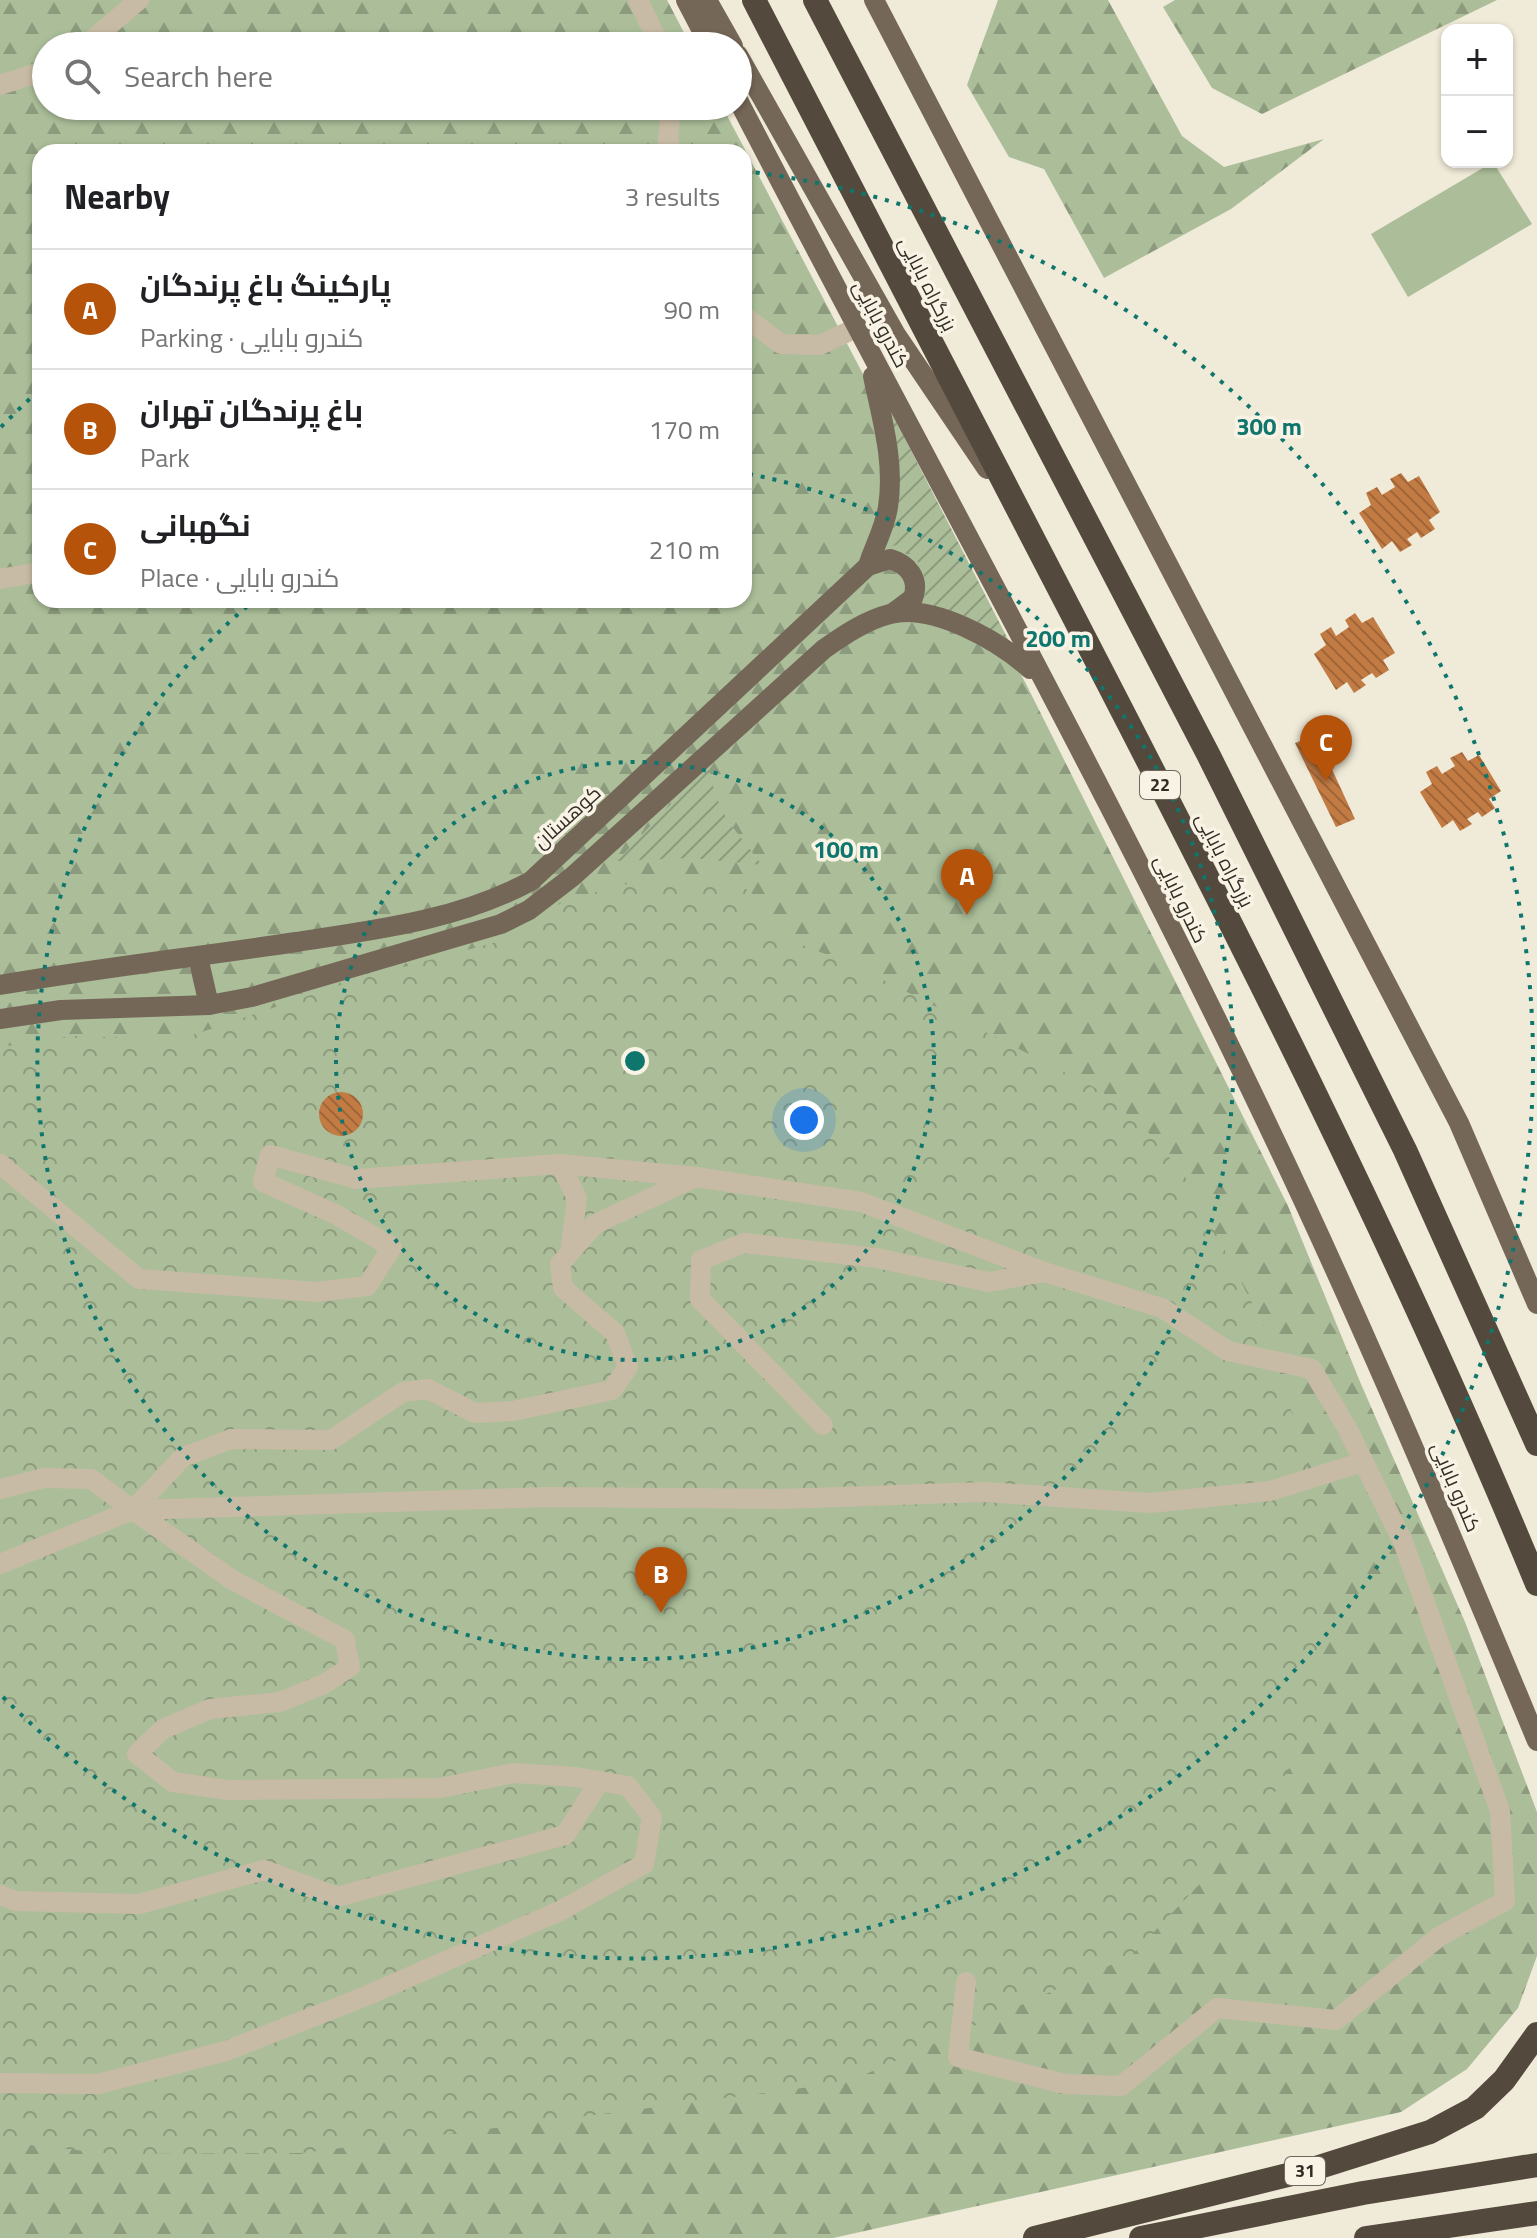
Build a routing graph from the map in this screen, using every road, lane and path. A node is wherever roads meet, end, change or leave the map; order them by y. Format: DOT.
graph roads {
  1 [pos="139,0"];
  2 [pos="638,0"];
  3 [pos="686,0"];
  4 [pos="707,0"];
  5 [pos="754,0"];
  6 [pos="815,0"];
  7 [pos="874,0"];
  8 [pos="101,32"];
  9 [pos="653,32"];
  10 [pos="703,32"];
  11 [pos="725,32"];
  12 [pos="32,75"];
  13 [pos="752,80"];
  14 [pos="0,85"];
  15 [pos="670,120"];
  16 [pos="748,120"];
  17 [pos="669,144"];
  18 [pos="752,322"];
  19 [pos="856,328"];
  20 [pos="868,350"];
  21 [pos="1031,536"];
  22 [pos="868,566"];
  23 [pos="32,573"];
  24 [pos="0,579"];
  25 [pos="893,613"];
  26 [pos="1040,678"];
  27 [pos="198,957"];
  28 [pos="0,985"];
  29 [pos="209,1005"];
  30 [pos="0,1019"];
  31 [pos="0,1164"];
  32 [pos="560,1164"];
  33 [pos="696,1177"];
  34 [pos="571,1247"];
  35 [pos="1044,1272"];
  36 [pos="1537,1304"];
  37 [pos="823,1425"];
  38 [pos="1537,1444"];
  39 [pos="1363,1462"];
  40 [pos="0,1489"];
  41 [pos="133,1510"];
  42 [pos="0,1564"];
  43 [pos="1537,1584"];
  44 [pos="1537,1741"];
  45 [pos="600,1781"];
  46 [pos="0,1895"];
  47 [pos="966,1982"];
  48 [pos="1537,2034"];
  49 [pos="0,2083"];
  50 [pos="1537,2165"];
  51 [pos="1537,2213"];
  52 [pos="1035,2238"];
  53 [pos="1141,2238"];
  54 [pos="1366,2238"];
  1 -- 8 [label="street"];
  2 -- 9 [label="street"];
  3 -- 10 [label="main road"];
  4 -- 11 [label="main road"];
  5 -- 21 [label="highway, بزرگراه بابایی / 22"];
  6 -- 38 [label="highway, بزرگراه بابایی"];
  7 -- 36 [label="main road"];
  12 -- 14 [label="street"];
  13 -- 21 [label="main road"];
  15 -- 17 [label="street"];
  16 -- 19 [label="main road, کندرو بابایی"];
  18 -- 19 [label="street"];
  19 -- 20 [label="main road, کندرو بابایی"];
  20 -- 22 [label="main road, کوهستان"];
  20 -- 26 [label="main road, کندرو بابایی"];
  21 -- 43 [label="highway, بزرگراه بابایی / 22"];
  22 -- 25 [label="main road"];
  22 -- 27 [label="main road, کوهستان"];
  23 -- 24 [label="street"];
  25 -- 26 [label="main road"];
  25 -- 29 [label="main road"];
  26 -- 44 [label="main road, کندرو بابایی"];
  27 -- 28 [label="main road, کوهستان"];
  27 -- 29 [label="main road"];
  29 -- 30 [label="main road"];
  31 -- 32 [label="street"];
  32 -- 33 [label="street"];
  32 -- 34 [label="street"];
  33 -- 34 [label="street"];
  33 -- 35 [label="street"];
  34 -- 41 [label="street"];
  35 -- 37 [label="street"];
  35 -- 39 [label="street"];
  39 -- 41 [label="street"];
  39 -- 47 [label="street"];
  40 -- 41 [label="street"];
  41 -- 42 [label="street"];
  41 -- 45 [label="street"];
  45 -- 46 [label="street"];
  45 -- 49 [label="street"];
  48 -- 52 [label="highway, 31"];
  50 -- 53 [label="highway"];
  51 -- 54 [label="highway"];
}
